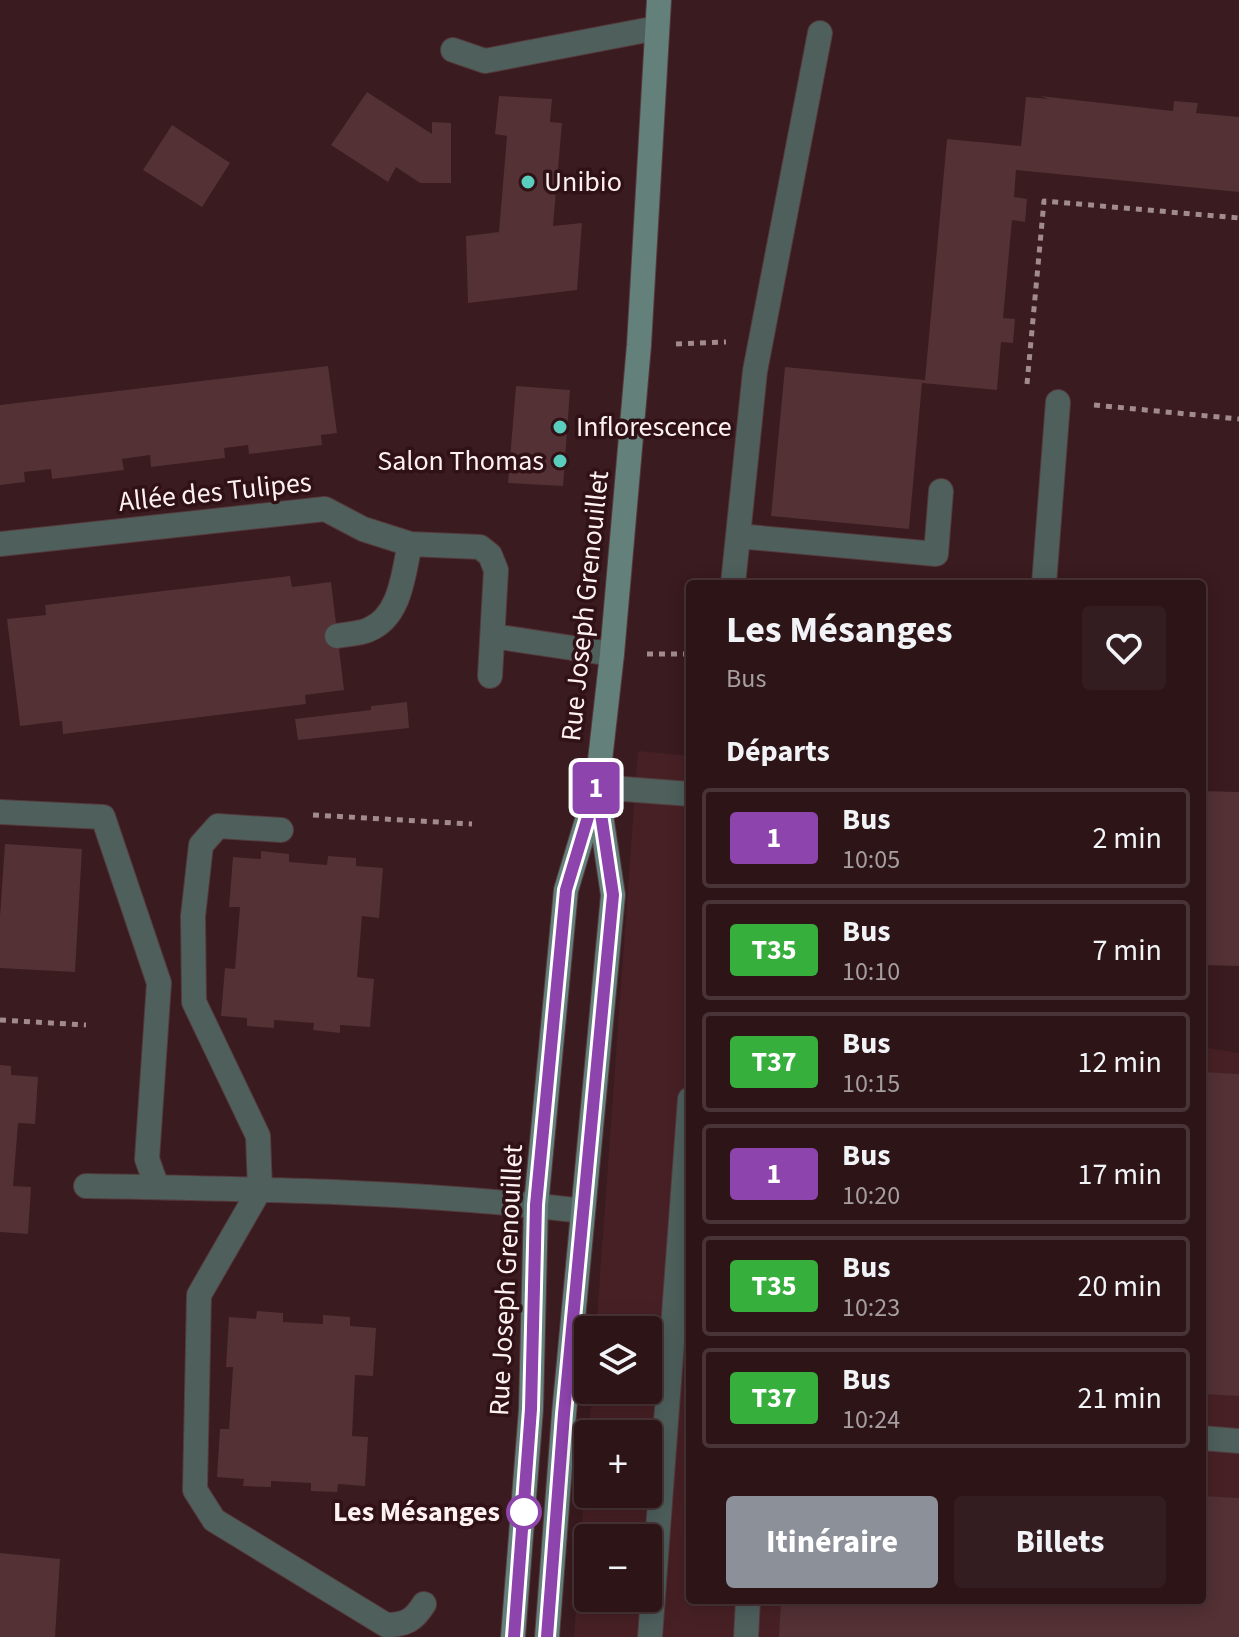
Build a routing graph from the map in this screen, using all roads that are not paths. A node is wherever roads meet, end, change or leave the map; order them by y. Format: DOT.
graph roads {
  1 [pos="659,0"];
  2 [pos="657,28"];
  3 [pos="820,33"];
  4 [pos="453,50"];
  5 [pos="1058,402"];
  6 [pos="941,491"];
  7 [pos="738,536"];
  8 [pos="0,544"];
  9 [pos="410,544"];
  10 [pos="733,580"];
  11 [pos="1044,580"];
  12 [pos="337,636"];
  13 [pos="493,636"];
  14 [pos="612,654"];
  15 [pos="490,676"];
  16 [pos="597,787"];
  17 [pos="686,794"];
  18 [pos="0,812"];
  19 [pos="281,830"];
  20 [pos="86,1186"];
  21 [pos="157,1187"];
  22 [pos="260,1189"];
  23 [pos="686,1189"];
  24 [pos="536,1205"];
  25 [pos="583,1211"];
  26 [pos="1206,1438"];
  27 [pos="1239,1441"];
  28 [pos="424,1604"];
  29 [pos="748,1604"];
  30 [pos="513,1637"];
  31 [pos="547,1637"];
  32 [pos="650,1637"];
  33 [pos="746,1637"];
  1 -- 2 [label="main road, Rue Joseph Grenouillet"];
  2 -- 4 [label="lane"];
  2 -- 14 [label="main road, Rue Joseph Grenouillet"];
  3 -- 7 [label="lane"];
  5 -- 11 [label="lane"];
  6 -- 7 [label="lane"];
  7 -- 10 [label="lane"];
  8 -- 9 [label="lane, Allée des Tulipes"];
  9 -- 12 [label="lane"];
  9 -- 13 [label="lane, Allée des Tulipes"];
  13 -- 14 [label="lane"];
  13 -- 15 [label="lane, Allée des Tulipes"];
  14 -- 16 [label="main road, Rue Joseph Grenouillet"];
  16 -- 17 [label="lane"];
  16 -- 24 [label="main road, Rue Joseph Grenouillet"];
  16 -- 25 [label="main road, Rue Joseph Grenouillet"];
  18 -- 21 [label="lane"];
  19 -- 22 [label="lane"];
  20 -- 21 [label="lane"];
  21 -- 22 [label="lane"];
  22 -- 24 [label="lane"];
  22 -- 28 [label="lane"];
  23 -- 32 [label="lane"];
  24 -- 25 [label="lane"];
  24 -- 30 [label="main road, Rue Joseph Grenouillet"];
  25 -- 31 [label="main road, Rue Joseph Grenouillet"];
  26 -- 27 [label="lane"];
  29 -- 33 [label="lane"];
}
